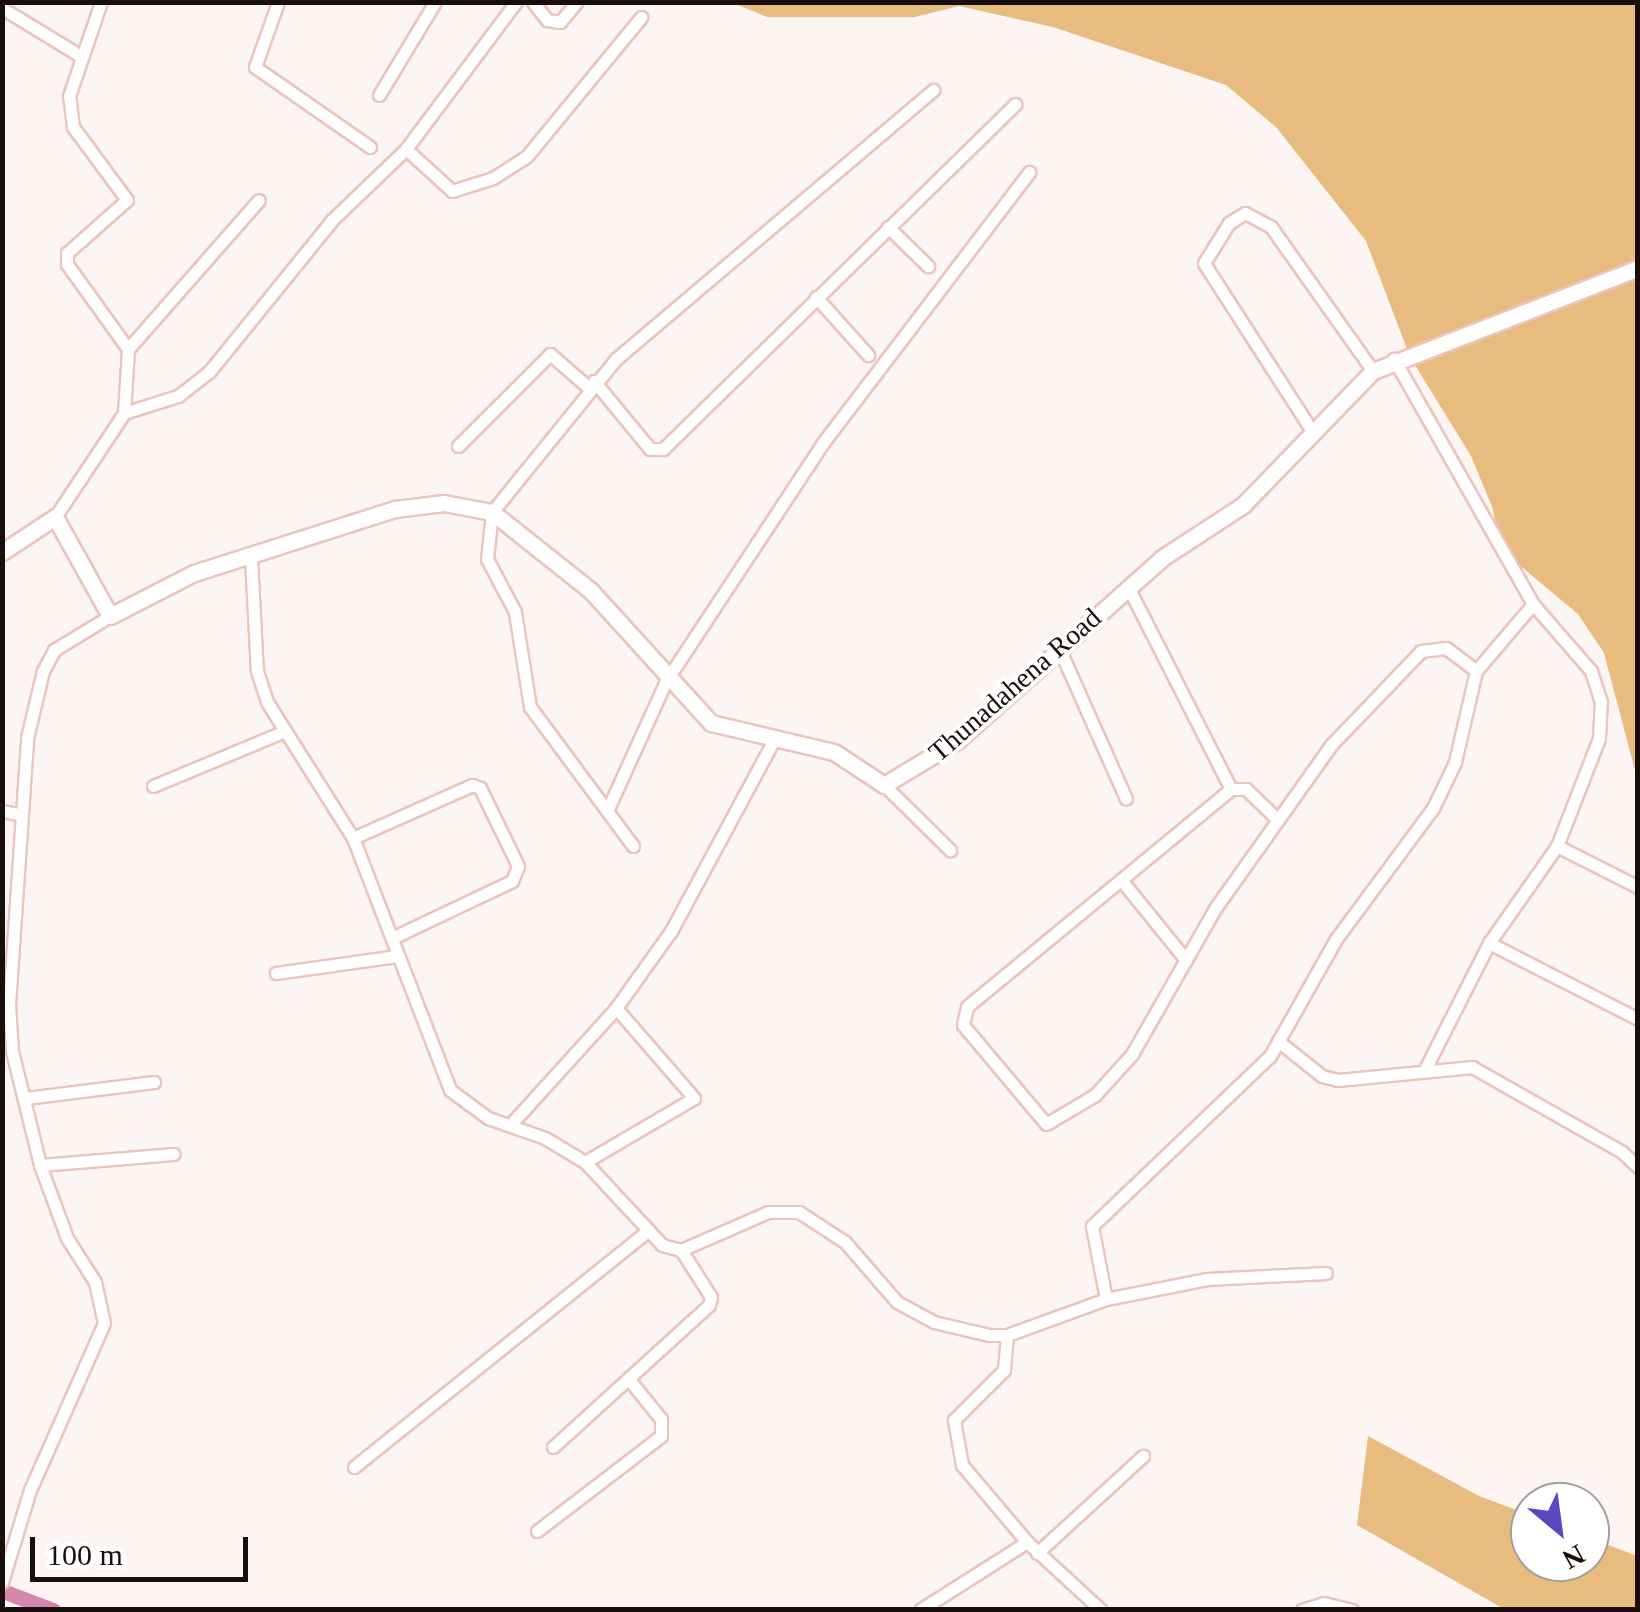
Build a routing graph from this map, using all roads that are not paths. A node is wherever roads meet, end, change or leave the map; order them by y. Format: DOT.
graph roads {
  1 [pos="101,2"];
  2 [pos="278,2"];
  3 [pos="436,2"];
  4 [pos="516,2"];
  5 [pos="533,2"];
  6 [pos="577,2"];
  7 [pos="2,8"];
  8 [pos="641,18"];
  9 [pos="78,55"];
  10 [pos="933,90"];
  11 [pos="379,95"];
  12 [pos="1015,104"];
  13 [pos="370,147"];
  14 [pos="406,149"];
  15 [pos="1028,172"];
  16 [pos="259,200"];
  17 [pos="888,227"];
  18 [pos="928,266"];
  19 [pos="1638,268"];
  20 [pos="816,297"];
  21 [pos="128,349"];
  22 [pos="868,355"];
  23 [pos="1394,359"];
  24 [pos="1373,372"];
  25 [pos="591,384"];
  26 [pos="124,413"];
  27 [pos="1314,434"];
  28 [pos="458,446"];
  29 [pos="492,512"];
  30 [pos="56,517"];
  31 [pos="2,552"];
  32 [pos="251,558"];
  33 [pos="1128,587"];
  34 [pos="1533,604"];
  35 [pos="110,616"];
  36 [pos="1058,646"];
  37 [pos="1476,672"];
  38 [pos="666,681"];
  39 [pos="285,731"];
  40 [pos="775,738"];
  41 [pos="884,785"];
  42 [pos="153,786"];
  43 [pos="1231,789"];
  44 [pos="1126,798"];
  45 [pos="2,811"];
  46 [pos="607,811"];
  47 [pos="22,815"];
  48 [pos="1278,820"];
  49 [pos="353,838"];
  50 [pos="633,846"];
  51 [pos="1557,846"];
  52 [pos="950,850"];
  53 [pos="1122,881"];
  54 [pos="1638,887"];
  55 [pos="392,938"];
  56 [pos="1489,942"];
  57 [pos="397,956"];
  58 [pos="1186,960"];
  59 [pos="276,973"];
  60 [pos="616,1008"];
  61 [pos="1638,1020"];
  62 [pos="1278,1041"];
  63 [pos="1424,1071"];
  64 [pos="154,1082"];
  65 [pos="26,1098"];
  66 [pos="511,1124"];
  67 [pos="174,1154"];
  68 [pos="585,1162"];
  69 [pos="40,1165"];
  70 [pos="1638,1167"];
  71 [pos="649,1230"];
  72 [pos="681,1250"];
  73 [pos="1326,1273"];
  74 [pos="1106,1299"];
  75 [pos="1007,1335"];
  76 [pos="631,1382"];
  77 [pos="554,1447"];
  78 [pos="1143,1456"];
  79 [pos="354,1467"];
  80 [pos="537,1531"];
  81 [pos="1026,1542"];
  82 [pos="1037,1552"];
  83 [pos="2,1582"];
  84 [pos="920,1610"];
  85 [pos="1101,1610"];
  86 [pos="1302,1610"];
  87 [pos="1352,1610"];
  1 -- 9 [label="street"];
  2 -- 13 [label="street"];
  3 -- 11 [label="street"];
  4 -- 14 [label="street"];
  5 -- 6 [label="street"];
  7 -- 9 [label="street"];
  8 -- 14 [label="street"];
  9 -- 21 [label="street"];
  10 -- 25 [label="street"];
  12 -- 17 [label="street"];
  14 -- 26 [label="street"];
  15 -- 38 [label="street"];
  16 -- 21 [label="street"];
  17 -- 18 [label="street"];
  17 -- 20 [label="street"];
  19 -- 23 [label="street, Thunadahena Road"];
  20 -- 22 [label="street"];
  20 -- 25 [label="street"];
  21 -- 26 [label="street"];
  23 -- 24 [label="street, Thunadahena Road"];
  23 -- 34 [label="street"];
  24 -- 27 [label="street, Thunadahena Road"];
  24 -- 27 [label="street"];
  25 -- 28 [label="street"];
  25 -- 29 [label="street"];
  26 -- 30 [label="street"];
  27 -- 33 [label="street, Thunadahena Road"];
  29 -- 32 [label="street"];
  29 -- 38 [label="street"];
  29 -- 46 [label="street"];
  30 -- 31 [label="street"];
  30 -- 35 [label="street"];
  32 -- 35 [label="street"];
  32 -- 39 [label="street"];
  33 -- 36 [label="street, Thunadahena Road"];
  33 -- 43 [label="street"];
  34 -- 37 [label="street"];
  34 -- 51 [label="street"];
  35 -- 47 [label="street"];
  36 -- 41 [label="street, Thunadahena Road"];
  36 -- 44 [label="street"];
  37 -- 48 [label="street"];
  37 -- 62 [label="street"];
  38 -- 40 [label="street"];
  38 -- 46 [label="street"];
  39 -- 42 [label="street"];
  39 -- 49 [label="street"];
  40 -- 41 [label="street"];
  40 -- 60 [label="street"];
  41 -- 52 [label="street"];
  43 -- 48 [label="street"];
  43 -- 53 [label="street"];
  45 -- 47 [label="street"];
  46 -- 50 [label="street"];
  47 -- 65 [label="street"];
  48 -- 58 [label="street"];
  49 -- 55 [label="street"];
  49 -- 55 [label="street"];
  51 -- 54 [label="street"];
  51 -- 56 [label="street"];
  53 -- 58 [label="street"];
  53 -- 58 [label="street"];
  55 -- 57 [label="street"];
  56 -- 61 [label="street"];
  56 -- 63 [label="street"];
  57 -- 59 [label="street"];
  57 -- 66 [label="street"];
  60 -- 66 [label="street"];
  60 -- 68 [label="street"];
  62 -- 63 [label="street"];
  62 -- 74 [label="street"];
  63 -- 70 [label="street"];
  64 -- 65 [label="street"];
  65 -- 69 [label="street"];
  66 -- 68 [label="street"];
  67 -- 69 [label="street"];
  68 -- 71 [label="street"];
  69 -- 83 [label="street"];
  71 -- 72 [label="street"];
  71 -- 79 [label="street"];
  72 -- 75 [label="street"];
  72 -- 76 [label="street"];
  73 -- 74 [label="street"];
  74 -- 75 [label="street"];
  75 -- 81 [label="street"];
  76 -- 77 [label="street"];
  76 -- 80 [label="street"];
  78 -- 82 [label="street"];
  81 -- 82 [label="street"];
  81 -- 84 [label="street"];
  82 -- 85 [label="street"];
  86 -- 87 [label="street"];
}
